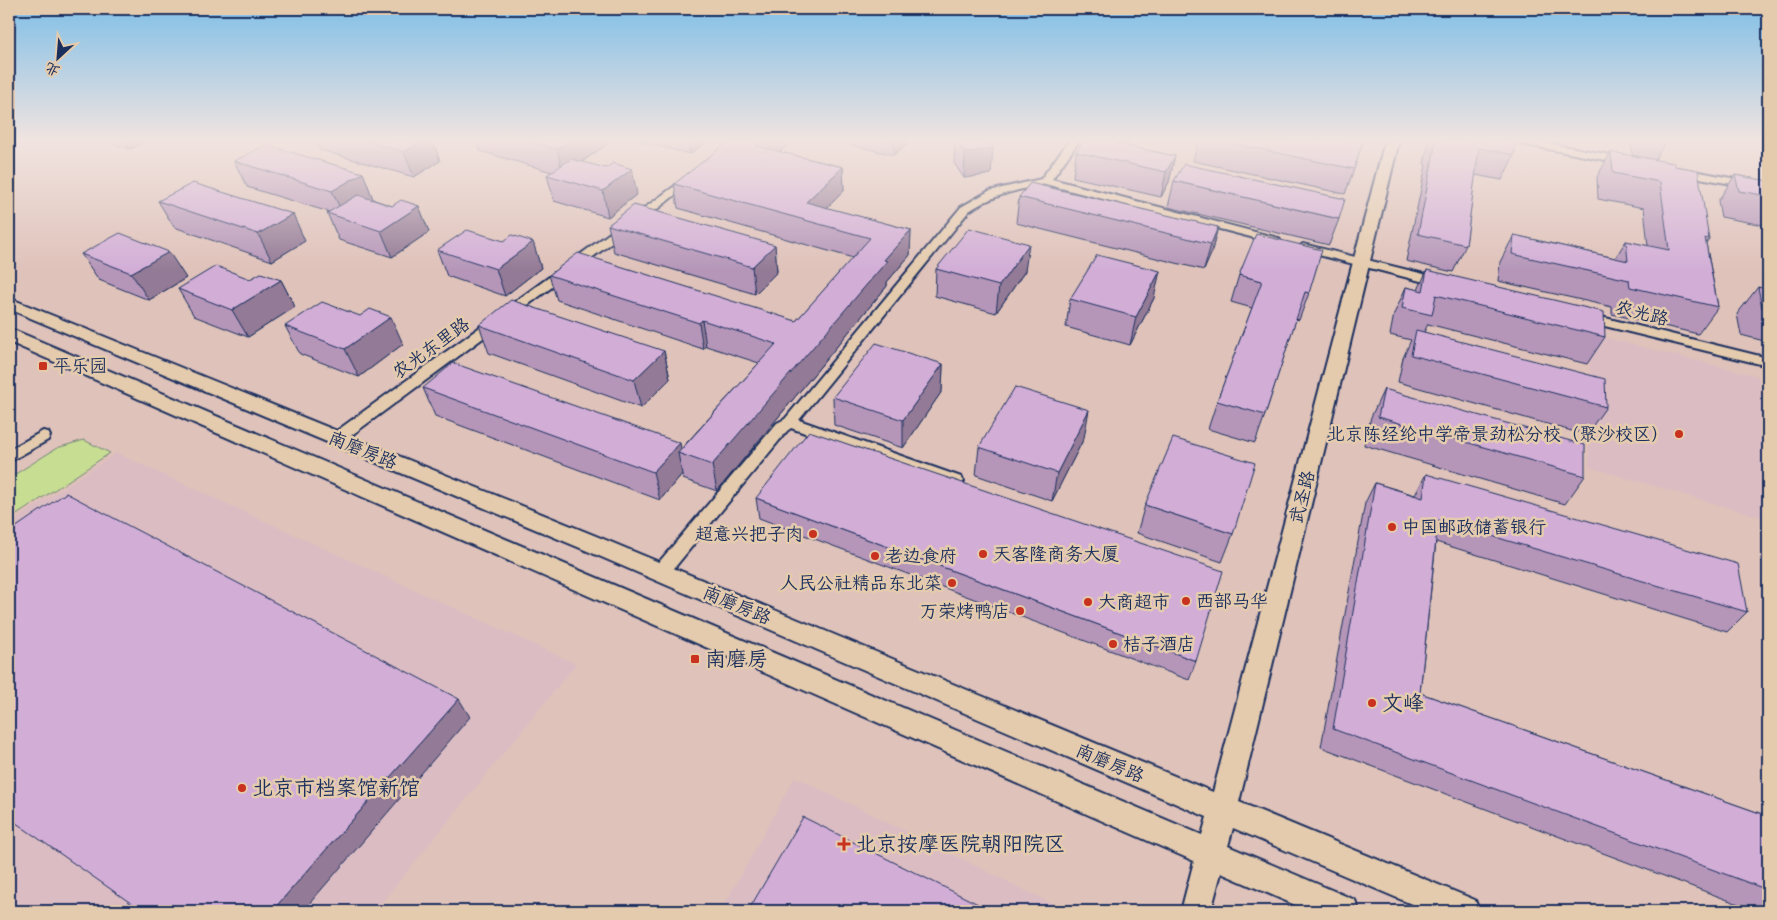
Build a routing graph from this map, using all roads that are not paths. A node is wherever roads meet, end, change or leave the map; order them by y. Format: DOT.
graph roads {
  1 [pos="682,184"];
  2 [pos="1030,184"];
  3 [pos="1056,184"];
  4 [pos="1381,184"];
  5 [pos="1746,184"];
  6 [pos="1768,188"];
  7 [pos="1362,262"];
  8 [pos="1458,286"];
  9 [pos="9,303"];
  10 [pos="1574,314"];
  11 [pos="9,335"];
  12 [pos="1768,362"];
  13 [pos="790,422"];
  14 [pos="43,436"];
  15 [pos="336,439"];
  16 [pos="9,457"];
  17 [pos="968,486"];
  18 [pos="660,572"];
  19 [pos="1223,810"];
  20 [pos="1212,854"];
  21 [pos="1196,911"];
  22 [pos="1344,911"];
  23 [pos="1464,911"];
  1 -- 15 [label="street, 农光东里路"];
  2 -- 13 [label="street"];
  3 -- 7 [label="street"];
  4 -- 7 [label="main road, 武圣路"];
  5 -- 6 [label="street"];
  7 -- 8 [label="street"];
  7 -- 19 [label="main road, 武圣路"];
  9 -- 15 [label="main road, 南磨房路"];
  10 -- 12 [label="street, 农光路"];
  11 -- 20 [label="main road, 南磨房路"];
  13 -- 17 [label="street"];
  13 -- 18 [label="street"];
  14 -- 16 [label="street"];
  15 -- 18 [label="main road, 南磨房路"];
  18 -- 19 [label="main road, 南磨房路"];
  19 -- 20 [label="main road, 武圣路"];
  19 -- 23 [label="main road, 南磨房路"];
  20 -- 21 [label="main road, 武圣路"];
  20 -- 22 [label="main road, 南磨房路"];
}
